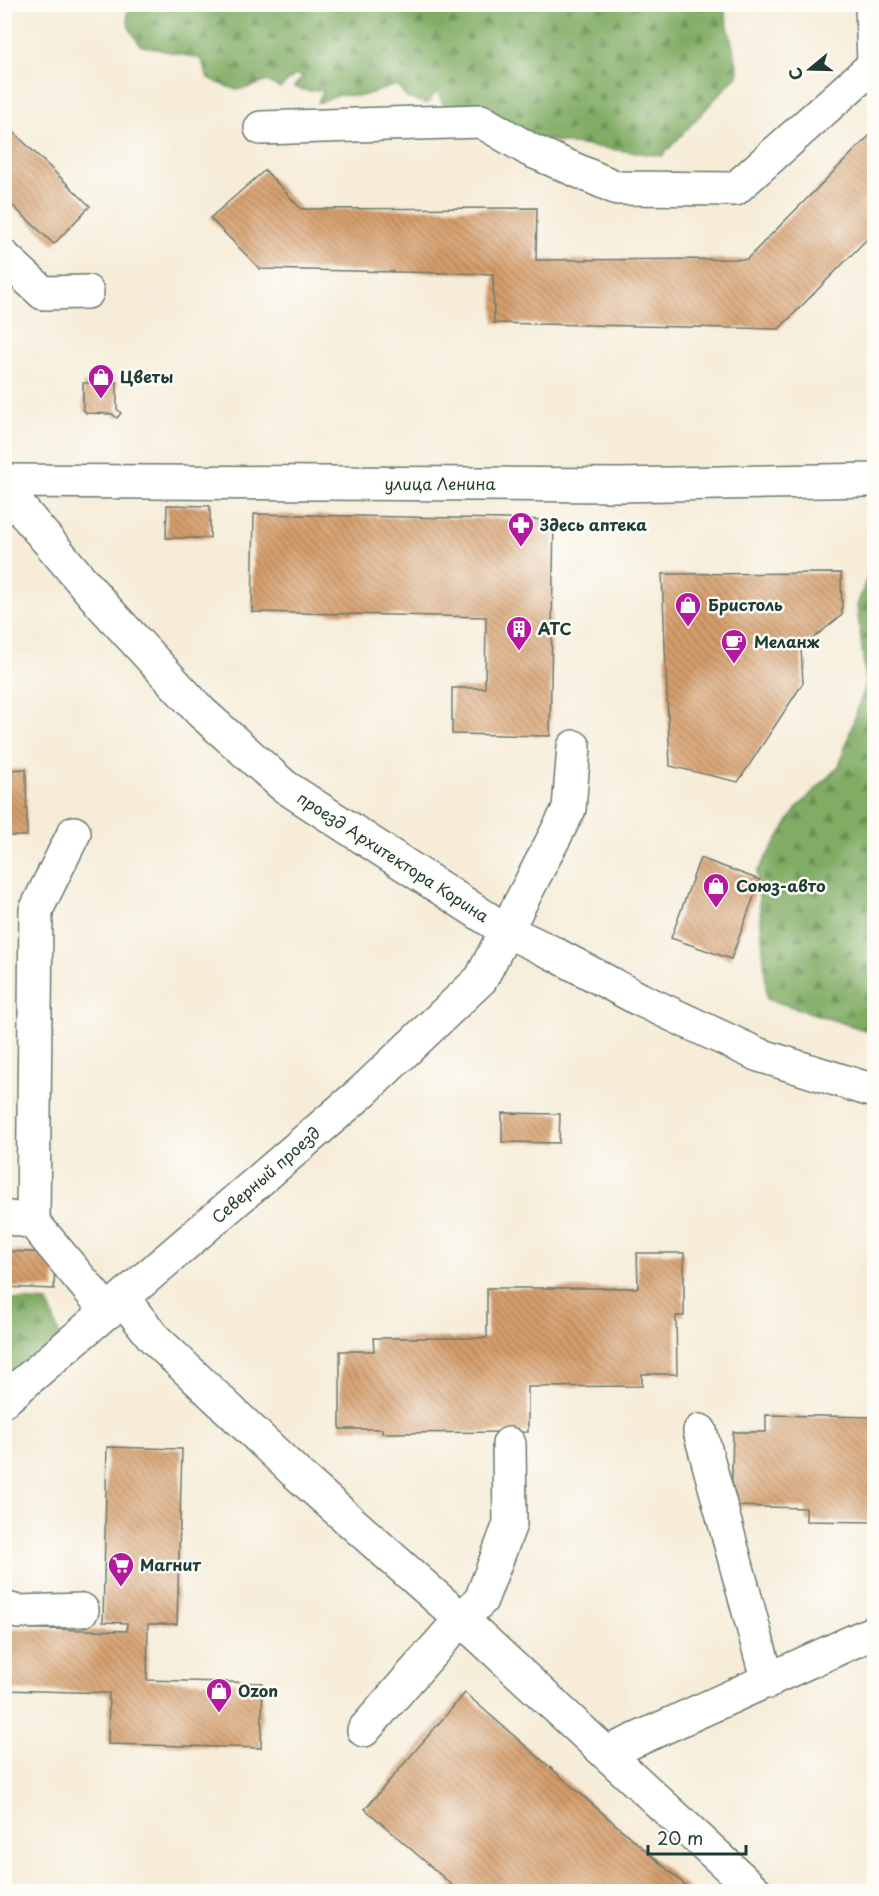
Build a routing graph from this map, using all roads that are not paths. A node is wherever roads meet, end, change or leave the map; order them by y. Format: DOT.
graph roads {
  1 [pos="872,4"];
  2 [pos="261,128"];
  3 [pos="4,256"];
  4 [pos="87,292"];
  5 [pos="874,480"];
  6 [pos="4,481"];
  7 [pos="4,489"];
  8 [pos="574,747"];
  9 [pos="74,833"];
  10 [pos="505,930"];
  11 [pos="874,1091"];
  12 [pos="19,1219"];
  13 [pos="116,1306"];
  14 [pos="4,1400"];
  15 [pos="700,1431"];
  16 [pos="509,1444"];
  17 [pos="4,1608"];
  18 [pos="82,1610"];
  19 [pos="461,1619"];
  20 [pos="874,1632"];
  21 [pos="768,1682"];
  22 [pos="364,1730"];
  23 [pos="607,1753"];
  24 [pos="756,1892"];
  1 -- 2 [label="street"];
  3 -- 4 [label="street"];
  5 -- 6 [label="street, улица Ленина"];
  7 -- 10 [label="street, проезд Архитектора Корина"];
  8 -- 10 [label="street, Северный проезд"];
  9 -- 12 [label="street"];
  10 -- 11 [label="street, проезд Архитектора Корина"];
  10 -- 13 [label="street, Северный проезд"];
  12 -- 13 [label="street"];
  13 -- 14 [label="street, Северный проезд"];
  13 -- 19 [label="street"];
  15 -- 21 [label="street"];
  16 -- 19 [label="street"];
  17 -- 18 [label="street"];
  19 -- 22 [label="street"];
  19 -- 23 [label="street"];
  20 -- 21 [label="street"];
  21 -- 23 [label="street"];
  23 -- 24 [label="street"];
}
